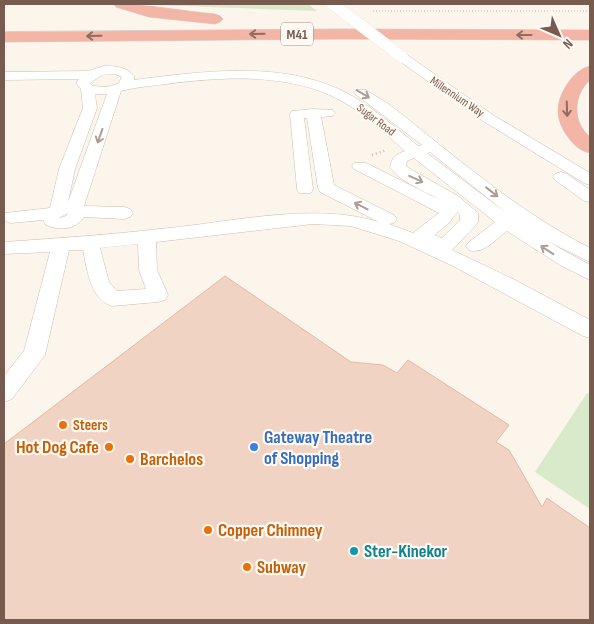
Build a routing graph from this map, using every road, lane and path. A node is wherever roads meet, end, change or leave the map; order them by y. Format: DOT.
graph roads {
  1 [pos="121,4"];
  2 [pos="332,4"];
  3 [pos="373,11"];
  4 [pos="590,11"];
  5 [pos="124,21"];
  6 [pos="241,22"];
  7 [pos="590,23"];
  8 [pos="590,35"];
  9 [pos="4,37"];
  10 [pos="590,71"];
  11 [pos="4,76"];
  12 [pos="87,83"];
  13 [pos="122,83"];
  14 [pos="4,84"];
  15 [pos="317,113"];
  16 [pos="488,118"];
  17 [pos="432,146"];
  18 [pos="590,147"];
  19 [pos="416,152"];
  20 [pos="360,166"];
  21 [pos="590,180"];
  22 [pos="335,184"];
  23 [pos="310,189"];
  24 [pos="590,197"];
  25 [pos="66,210"];
  26 [pos="124,213"];
  27 [pos="11,217"];
  28 [pos="514,219"];
  29 [pos="147,236"];
  30 [pos="420,236"];
  31 [pos="90,243"];
  32 [pos="61,245"];
  33 [pos="475,246"];
  34 [pos="4,248"];
  35 [pos="590,256"];
  36 [pos="590,272"];
  37 [pos="590,330"];
  38 [pos="4,392"];
  1 -- 6 [label="highway"];
  2 -- 16 [label="street, Millennium Way, bridge"];
  3 -- 4 [label="path"];
  5 -- 6 [label="highway, M41"];
  6 -- 7 [label="highway, M41"];
  8 -- 9 [label="highway, M41, one-way"];
  10 -- 18 [label="highway, one-way"];
  11 -- 12 [label="street"];
  12 -- 13 [label="street"];
  12 -- 13 [label="street"];
  12 -- 14 [label="street"];
  12 -- 25 [label="street"];
  13 -- 17 [label="street, Sugar Road, one-way"];
  13 -- 19 [label="street, Sugar Road"];
  13 -- 25 [label="street, one-way"];
  15 -- 22 [label="street"];
  15 -- 23 [label="street"];
  30 -- 15 [label="street, one-way"];
  16 -- 21 [label="street, Millennium Way"];
  16 -- 24 [label="street"];
  17 -- 19 [label="street"];
  17 -- 28 [label="street, Sugar Road, one-way"];
  19 -- 28 [label="street, Sugar Road"];
  19 -- 30 [label="street, one-way"];
  20 -- 30 [label="street"];
  25 -- 26 [label="street"];
  25 -- 27 [label="street"];
  28 -- 33 [label="street"];
  28 -- 35 [label="street, Sugar Road"];
  36 -- 28 [label="street, Sugar Road, one-way"];
  29 -- 31 [label="street"];
  29 -- 31 [label="street"];
  29 -- 37 [label="street"];
  31 -- 32 [label="street"];
  32 -- 34 [label="street"];
  32 -- 38 [label="street"];
}
